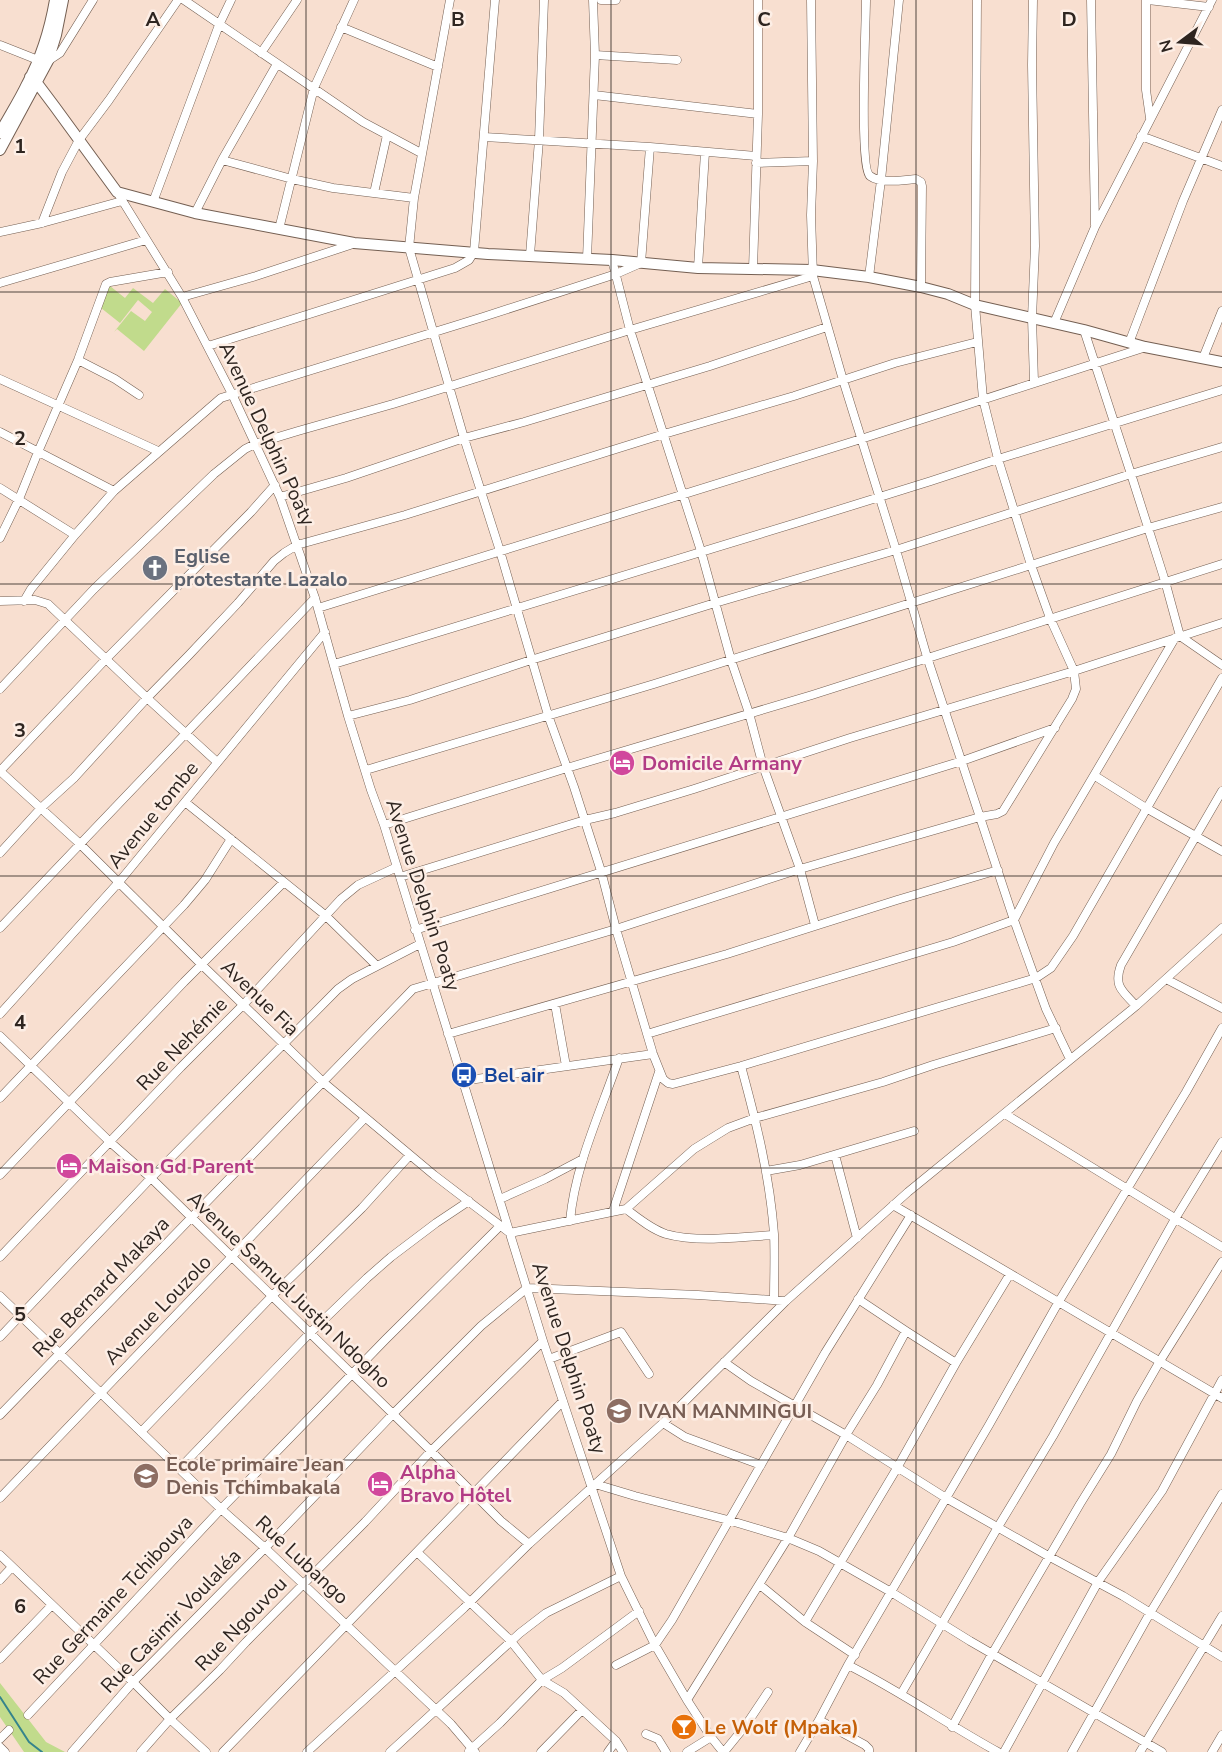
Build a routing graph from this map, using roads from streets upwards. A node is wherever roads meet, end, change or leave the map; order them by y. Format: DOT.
graph roads {
  1 [pos="55,0"];
  2 [pos="63,0"];
  3 [pos="93,0"];
  4 [pos="178,0"];
  5 [pos="184,0"];
  6 [pos="231,0"];
  7 [pos="297,0"];
  8 [pos="354,0"];
  9 [pos="450,0"];
  10 [pos="495,0"];
  11 [pos="544,0"];
  12 [pos="593,0"];
  13 [pos="601,0"];
  14 [pos="616,0"];
  15 [pos="758,0"];
  16 [pos="811,0"];
  17 [pos="866,0"];
  18 [pos="899,0"];
  19 [pos="977,0"];
  20 [pos="1034,0"];
  21 [pos="1091,0"];
  22 [pos="1147,0"];
  23 [pos="1206,3"];
  24 [pos="219,25"];
  25 [pos="341,27"];
  26 [pos="0,45"];
  27 [pos="261,53"];
  28 [pos="595,55"];
  29 [pos="677,60"];
  30 [pos="43,61"];
  31 [pos="277,64"];
  32 [pos="438,67"];
  33 [pos="34,80"];
  34 [pos="314,88"];
  35 [pos="594,95"];
  36 [pos="1222,110"];
  37 [pos="758,114"];
  38 [pos="1150,118"];
  39 [pos="0,133"];
  40 [pos="387,135"];
  41 [pos="1141,136"];
  42 [pos="484,137"];
  43 [pos="79,140"];
  44 [pos="539,140"];
  45 [pos="593,144"];
  46 [pos="650,147"];
  47 [pos="0,150"];
  48 [pos="705,152"];
  49 [pos="421,153"];
  50 [pos="1200,158"];
  51 [pos="222,160"];
  52 [pos="756,160"];
  53 [pos="813,161"];
  54 [pos="1222,166"];
  55 [pos="292,180"];
  56 [pos="881,180"];
  57 [pos="374,193"];
  58 [pos="119,196"];
  59 [pos="414,198"];
  60 [pos="153,202"];
  61 [pos="195,213"];
  62 [pos="42,223"];
  63 [pos="1095,227"];
  64 [pos="279,229"];
  65 [pos="0,232"];
  66 [pos="146,240"];
  67 [pos="354,243"];
  68 [pos="409,248"];
  69 [pos="474,252"];
  70 [pos="530,255"];
  71 [pos="587,259"];
  72 [pos="612,260"];
  73 [pos="641,263"];
  74 [pos="698,268"];
  75 [pos="753,269"];
  76 [pos="168,272"];
  77 [pos="813,273"];
  78 [pos="616,274"];
  79 [pos="869,277"];
  80 [pos="418,279"];
  81 [pos="0,283"];
  82 [pos="921,287"];
  83 [pos="183,297"];
  84 [pos="975,305"];
  85 [pos="1222,311"];
  86 [pos="1032,318"];
  87 [pos="1054,323"];
  88 [pos="827,327"];
  89 [pos="630,330"];
  90 [pos="1084,330"];
  91 [pos="434,332"];
  92 [pos="977,342"];
  93 [pos="1129,343"];
  94 [pos="208,346"];
  95 [pos="1145,347"];
  96 [pos="1203,358"];
  97 [pos="78,360"];
  98 [pos="1222,362"];
  99 [pos="1095,364"];
  100 [pos="0,379"];
  101 [pos="843,380"];
  102 [pos="1034,382"];
  103 [pos="648,384"];
  104 [pos="450,386"];
  105 [pos="1222,390"];
  106 [pos="232,394"];
  107 [pos="138,395"];
  108 [pos="983,399"];
  109 [pos="59,405"];
  110 [pos="1115,424"];
  111 [pos="0,432"];
  112 [pos="664,434"];
  113 [pos="464,438"];
  114 [pos="861,440"];
  115 [pos="255,444"];
  116 [pos="1222,447"];
  117 [pos="158,451"];
  118 [pos="38,452"];
  119 [pos="998,459"];
  120 [pos="1131,474"];
  121 [pos="275,485"];
  122 [pos="0,488"];
  123 [pos="114,491"];
  124 [pos="480,491"];
  125 [pos="682,494"];
  126 [pos="880,496"];
  127 [pos="280,497"];
  128 [pos="19,499"];
  129 [pos="1222,507"];
  130 [pos="1015,511"];
  131 [pos="1148,528"];
  132 [pos="1,534"];
  133 [pos="75,535"];
  134 [pos="297,545"];
  135 [pos="896,550"];
  136 [pos="500,551"];
  137 [pos="701,551"];
  138 [pos="1222,564"];
  139 [pos="1031,565"];
  140 [pos="1165,581"];
  141 [pos="315,598"];
  142 [pos="0,601"];
  143 [pos="24,601"];
  144 [pos="716,603"];
  145 [pos="910,603"];
  146 [pos="318,608"];
  147 [pos="517,608"];
  148 [pos="1050,618"];
  149 [pos="65,619"];
  150 [pos="1222,623"];
  151 [pos="325,632"];
  152 [pos="1177,637"];
  153 [pos="927,657"];
  154 [pos="106,659"];
  155 [pos="531,660"];
  156 [pos="731,660"];
  157 [pos="334,664"];
  158 [pos="1222,665"];
  159 [pos="1074,670"];
  160 [pos="1222,678"];
  161 [pos="0,690"];
  162 [pos="147,698"];
  163 [pos="944,709"];
  164 [pos="749,713"];
  165 [pos="548,715"];
  166 [pos="348,716"];
  167 [pos="1055,728"];
  168 [pos="185,733"];
  169 [pos="962,761"];
  170 [pos="217,762"];
  171 [pos="763,766"];
  172 [pos="567,768"];
  173 [pos="366,770"];
  174 [pos="0,771"];
  175 [pos="1095,776"];
  176 [pos="1222,791"];
  177 [pos="185,802"];
  178 [pos="41,807"];
  179 [pos="1146,808"];
  180 [pos="781,817"];
  181 [pos="980,817"];
  182 [pos="585,820"];
  183 [pos="384,825"];
  184 [pos="1196,835"];
  185 [pos="231,839"];
  186 [pos="79,843"];
  187 [pos="1222,851"];
  188 [pos="0,853"];
  189 [pos="397,867"];
  190 [pos="800,869"];
  191 [pos="998,870"];
  192 [pos="601,871"];
  193 [pos="400,877"];
  194 [pos="119,882"];
  195 [pos="284,882"];
  196 [pos="325,915"];
  197 [pos="1014,920"];
  198 [pos="815,925"];
  199 [pos="164,927"];
  200 [pos="0,928"];
  201 [pos="1222,928"];
  202 [pos="616,929"];
  203 [pos="415,930"];
  204 [pos="420,944"];
  205 [pos="201,964"];
  206 [pos="377,966"];
  207 [pos="1035,978"];
  208 [pos="1166,979"];
  209 [pos="631,981"];
  210 [pos="432,983"];
  211 [pos="244,1004"];
  212 [pos="555,1004"];
  213 [pos="1136,1006"];
  214 [pos="1222,1008"];
  215 [pos="0,1014"];
  216 [pos="1056,1028"];
  217 [pos="1222,1028"];
  218 [pos="448,1034"];
  219 [pos="647,1034"];
  220 [pos="0,1036"];
  221 [pos="284,1044"];
  222 [pos="653,1054"];
  223 [pos="619,1059"];
  224 [pos="1070,1059"];
  225 [pos="32,1065"];
  226 [pos="566,1066"];
  227 [pos="741,1066"];
  228 [pos="659,1072"];
  229 [pos="462,1081"];
  230 [pos="323,1082"];
  231 [pos="0,1098"];
  232 [pos="70,1103"];
  233 [pos="1005,1114"];
  234 [pos="365,1118"];
  235 [pos="755,1118"];
  236 [pos="914,1131"];
  237 [pos="110,1142"];
  238 [pos="1222,1142"];
  239 [pos="410,1155"];
  240 [pos="835,1155"];
  241 [pos="583,1159"];
  242 [pos="766,1171"];
  243 [pos="0,1175"];
  244 [pos="152,1178"];
  245 [pos="1127,1190"];
  246 [pos="500,1199"];
  247 [pos="469,1201"];
  248 [pos="893,1205"];
  249 [pos="626,1209"];
  250 [pos="613,1211"];
  251 [pos="911,1215"];
  252 [pos="191,1218"];
  253 [pos="1175,1219"];
  254 [pos="570,1221"];
  255 [pos="500,1226"];
  256 [pos="510,1233"];
  257 [pos="774,1235"];
  258 [pos="857,1238"];
  259 [pos="1222,1247"];
  260 [pos="0,1257"];
  261 [pos="231,1257"];
  262 [pos="1222,1262"];
  263 [pos="1010,1274"];
  264 [pos="527,1288"];
  265 [pos="0,1296"];
  266 [pos="272,1296"];
  267 [pos="774,1299"];
  268 [pos="858,1299"];
  269 [pos="786,1301"];
  270 [pos="1058,1303"];
  271 [pos="20,1315"];
  272 [pos="906,1332"];
  273 [pos="310,1333"];
  274 [pos="1111,1333"];
  275 [pos="0,1336"];
  276 [pos="543,1341"];
  277 [pos="60,1353"];
  278 [pos="549,1359"];
  279 [pos="1160,1361"];
  280 [pos="724,1362"];
  281 [pos="956,1363"];
  282 [pos="649,1374"];
  283 [pos="353,1375"];
  284 [pos="1222,1380"];
  285 [pos="101,1393"];
  286 [pos="1214,1393"];
  287 [pos="1222,1398"];
  288 [pos="563,1401"];
  289 [pos="794,1406"];
  290 [pos="393,1414"];
  291 [pos="0,1415"];
  292 [pos="663,1423"];
  293 [pos="141,1432"];
  294 [pos="846,1435"];
  295 [pos="432,1451"];
  296 [pos="761,1465"];
  297 [pos="897,1468"];
  298 [pos="179,1469"];
  299 [pos="593,1485"];
  300 [pos="474,1494"];
  301 [pos="1222,1494"];
  302 [pos="0,1498"];
  303 [pos="946,1498"];
  304 [pos="221,1509"];
  305 [pos="728,1520"];
  306 [pos="998,1527"];
  307 [pos="788,1538"];
  308 [pos="529,1544"];
  309 [pos="265,1548"];
  310 [pos="417,1552"];
  311 [pos="0,1555"];
  312 [pos="1050,1557"];
  313 [pos="840,1563"];
  314 [pos="12,1567"];
  315 [pos="621,1576"];
  316 [pos="0,1580"];
  317 [pos="1098,1582"];
  318 [pos="303,1584"];
  319 [pos="760,1585"];
  320 [pos="891,1592"];
  321 [pos="470,1602"];
  322 [pos="52,1605"];
  323 [pos="639,1611"];
  324 [pos="1150,1613"];
  325 [pos="1222,1616"];
  326 [pos="805,1622"];
  327 [pos="942,1624"];
  328 [pos="347,1625"];
  329 [pos="510,1640"];
  330 [pos="93,1644"];
  331 [pos="655,1645"];
  332 [pos="1205,1646"];
  333 [pos="855,1654"];
  334 [pos="992,1654"];
  335 [pos="1222,1657"];
  336 [pos="0,1659"];
  337 [pos="616,1665"];
  338 [pos="848,1665"];
  339 [pos="395,1671"];
  340 [pos="542,1680"];
  341 [pos="133,1682"];
  342 [pos="1043,1683"];
  343 [pos="768,1692"];
  344 [pos="901,1694"];
  345 [pos="687,1700"];
  346 [pos="435,1710"];
  347 [pos="582,1710"];
  348 [pos="1094,1712"];
  349 [pos="28,1715"];
  350 [pos="170,1719"];
  351 [pos="819,1720"];
  352 [pos="952,1727"];
  353 [pos="9,1730"];
  354 [pos="646,1734"];
  355 [pos="1222,1735"];
  356 [pos="711,1737"];
  357 [pos="0,1739"];
  358 [pos="616,1742"];
  359 [pos="1147,1742"];
  360 [pos="0,1747"];
  361 [pos="471,1751"];
  362 [pos="5,1752"];
  363 [pos="72,1752"];
  364 [pos="141,1752"];
  365 [pos="206,1752"];
  366 [pos="223,1752"];
  367 [pos="307,1752"];
  368 [pos="390,1752"];
  369 [pos="541,1752"];
  370 [pos="608,1752"];
  371 [pos="623,1752"];
  372 [pos="666,1752"];
  373 [pos="687,1752"];
  374 [pos="724,1752"];
  375 [pos="800,1752"];
  376 [pos="869,1752"];
  377 [pos="998,1752"];
  378 [pos="1004,1752"];
  379 [pos="1072,1752"];
  380 [pos="1140,1752"];
  381 [pos="1162,1752"];
  382 [pos="1212,1752"];
  1 -- 30 [label="street"];
  2 -- 30 [label="street"];
  3 -- 30 [label="street"];
  4 -- 43 [label="street"];
  5 -- 24 [label="street"];
  6 -- 24 [label="street"];
  7 -- 27 [label="street"];
  8 -- 25 [label="street"];
  9 -- 32 [label="street"];
  10 -- 42 [label="street"];
  11 -- 44 [label="street"];
  12 -- 28 [label="street"];
  13 -- 14 [label="street"];
  15 -- 37 [label="street"];
  16 -- 53 [label="street"];
  17 -- 56 [label="street"];
  18 -- 56 [label="street"];
  19 -- 84 [label="street"];
  20 -- 86 [label="street"];
  21 -- 63 [label="street"];
  22 -- 23 [label="street"];
  22 -- 38 [label="street"];
  23 -- 38 [label="street"];
  24 -- 27 [label="street"];
  24 -- 60 [label="street"];
  25 -- 32 [label="street"];
  25 -- 34 [label="street"];
  26 -- 30 [label="street"];
  27 -- 31 [label="street"];
  28 -- 29 [label="street"];
  28 -- 35 [label="street"];
  30 -- 33 [label="street"];
  31 -- 34 [label="street"];
  31 -- 51 [label="street"];
  32 -- 49 [label="street"];
  33 -- 39 [label="street"];
  33 -- 43 [label="street, Avenue Delphin Poaty"];
  33 -- 47 [label="street"];
  34 -- 40 [label="street"];
  34 -- 55 [label="street"];
  35 -- 37 [label="street"];
  35 -- 45 [label="street"];
  36 -- 50 [label="street"];
  37 -- 52 [label="street"];
  38 -- 41 [label="street"];
  40 -- 49 [label="street"];
  40 -- 57 [label="street"];
  41 -- 50 [label="street"];
  41 -- 63 [label="street"];
  42 -- 44 [label="street"];
  42 -- 69 [label="street"];
  43 -- 58 [label="street, Avenue Delphin Poaty"];
  43 -- 62 [label="street"];
  44 -- 45 [label="street"];
  44 -- 70 [label="street"];
  45 -- 46 [label="street"];
  45 -- 71 [label="street"];
  46 -- 48 [label="street"];
  46 -- 73 [label="street"];
  48 -- 52 [label="street"];
  48 -- 74 [label="street"];
  49 -- 59 [label="street"];
  50 -- 54 [label="street"];
  50 -- 93 [label="street"];
  51 -- 55 [label="street"];
  51 -- 61 [label="street"];
  52 -- 53 [label="street"];
  52 -- 75 [label="street"];
  53 -- 77 [label="street"];
  55 -- 57 [label="street"];
  55 -- 64 [label="street"];
  56 -- 79 [label="street"];
  56 -- 82 [label="street"];
  57 -- 59 [label="street"];
  58 -- 60 [label="street"];
  58 -- 62 [label="street"];
  58 -- 66 [label="street, Avenue Delphin Poaty"];
  59 -- 68 [label="street"];
  60 -- 61 [label="street"];
  61 -- 64 [label="street"];
  62 -- 65 [label="street"];
  63 -- 87 [label="street"];
  64 -- 67 [label="street"];
  66 -- 76 [label="street, Avenue Delphin Poaty"];
  66 -- 81 [label="street"];
  67 -- 68 [label="street"];
  67 -- 83 [label="street"];
  68 -- 69 [label="street"];
  68 -- 80 [label="street"];
  69 -- 70 [label="street"];
  69 -- 80 [label="street"];
  70 -- 71 [label="street"];
  71 -- 72 [label="street"];
  72 -- 73 [label="street"];
  72 -- 78 [label="street"];
  73 -- 74 [label="street"];
  73 -- 78 [label="street"];
  74 -- 75 [label="street"];
  75 -- 77 [label="street"];
  76 -- 83 [label="street, Avenue Delphin Poaty"];
  76 -- 97 [label="street"];
  77 -- 79 [label="street"];
  77 -- 88 [label="street"];
  77 -- 89 [label="street"];
  78 -- 89 [label="street"];
  78 -- 91 [label="street"];
  79 -- 82 [label="street"];
  80 -- 91 [label="street"];
  80 -- 94 [label="street"];
  82 -- 84 [label="street"];
  83 -- 94 [label="street, Avenue Delphin Poaty"];
  84 -- 86 [label="street"];
  84 -- 92 [label="street"];
  85 -- 96 [label="street"];
  86 -- 87 [label="street"];
  86 -- 102 [label="street"];
  87 -- 90 [label="street"];
  88 -- 101 [label="street"];
  88 -- 103 [label="street"];
  89 -- 103 [label="street"];
  89 -- 104 [label="street"];
  90 -- 93 [label="street"];
  90 -- 99 [label="street"];
  91 -- 104 [label="street"];
  91 -- 106 [label="street"];
  92 -- 101 [label="street"];
  92 -- 108 [label="street"];
  93 -- 95 [label="street"];
  94 -- 106 [label="street, Avenue Delphin Poaty"];
  95 -- 96 [label="street"];
  95 -- 99 [label="street"];
  96 -- 98 [label="street"];
  97 -- 107 [label="street"];
  97 -- 109 [label="street"];
  99 -- 102 [label="street"];
  99 -- 110 [label="street"];
  100 -- 109 [label="street"];
  101 -- 112 [label="street"];
  101 -- 114 [label="street"];
  102 -- 108 [label="street"];
  103 -- 112 [label="street"];
  103 -- 113 [label="street"];
  104 -- 113 [label="street"];
  104 -- 115 [label="street"];
  105 -- 110 [label="street"];
  106 -- 115 [label="street, Avenue Delphin Poaty"];
  106 -- 117 [label="street"];
  108 -- 114 [label="street"];
  108 -- 119 [label="street"];
  109 -- 117 [label="street"];
  109 -- 118 [label="street"];
  110 -- 119 [label="street"];
  110 -- 120 [label="street"];
  111 -- 118 [label="street"];
  112 -- 124 [label="street"];
  112 -- 125 [label="street"];
  113 -- 124 [label="street"];
  113 -- 127 [label="street"];
  114 -- 125 [label="street"];
  114 -- 126 [label="street"];
  115 -- 121 [label="street, Avenue Delphin Poaty"];
  115 -- 149 [label="street"];
  116 -- 120 [label="street"];
  117 -- 123 [label="street"];
  118 -- 123 [label="street"];
  118 -- 128 [label="street"];
  119 -- 126 [label="street"];
  119 -- 130 [label="street"];
  120 -- 130 [label="street"];
  120 -- 131 [label="street"];
  121 -- 127 [label="street, Avenue Delphin Poaty"];
  121 -- 154 [label="street"];
  122 -- 128 [label="street"];
  123 -- 133 [label="street"];
  124 -- 134 [label="street"];
  124 -- 136 [label="street"];
  125 -- 136 [label="street"];
  125 -- 137 [label="street"];
  126 -- 135 [label="street"];
  126 -- 137 [label="street"];
  127 -- 134 [label="street, Avenue Delphin Poaty"];
  128 -- 132 [label="street"];
  128 -- 133 [label="street"];
  129 -- 131 [label="street"];
  130 -- 135 [label="street"];
  130 -- 139 [label="street"];
  131 -- 139 [label="street"];
  131 -- 140 [label="street"];
  133 -- 143 [label="street"];
  134 -- 141 [label="street, Avenue Delphin Poaty"];
  134 -- 162 [label="street"];
  135 -- 144 [label="street"];
  135 -- 145 [label="street"];
  136 -- 146 [label="street"];
  136 -- 147 [label="street"];
  137 -- 144 [label="street"];
  137 -- 147 [label="street"];
  138 -- 140 [label="street"];
  139 -- 145 [label="street"];
  139 -- 148 [label="street"];
  140 -- 148 [label="street"];
  140 -- 152 [label="street"];
  141 -- 146 [label="street, Avenue Delphin Poaty"];
  141 -- 168 [label="street"];
  142 -- 143 [label="street"];
  143 -- 149 [label="street"];
  144 -- 155 [label="street"];
  144 -- 156 [label="street"];
  145 -- 153 [label="street"];
  145 -- 156 [label="street"];
  146 -- 151 [label="street, Avenue Delphin Poaty"];
  147 -- 155 [label="street"];
  147 -- 157 [label="street"];
  148 -- 153 [label="street"];
  148 -- 159 [label="street"];
  149 -- 154 [label="street"];
  149 -- 161 [label="street"];
  150 -- 152 [label="street"];
  151 -- 157 [label="street, Avenue Delphin Poaty"];
  151 -- 170 [label="street, Avenue tombe"];
  152 -- 158 [label="street"];
  152 -- 159 [label="street"];
  152 -- 175 [label="street"];
  153 -- 163 [label="street"];
  153 -- 164 [label="street"];
  154 -- 162 [label="street"];
  154 -- 174 [label="street"];
  155 -- 165 [label="street"];
  155 -- 166 [label="street"];
  156 -- 164 [label="street"];
  156 -- 165 [label="street"];
  157 -- 166 [label="street, Avenue Delphin Poaty"];
  159 -- 163 [label="street"];
  159 -- 167 [label="street, Rue Bernard Makaya"];
  160 -- 179 [label="street"];
  162 -- 168 [label="street"];
  162 -- 178 [label="street"];
  163 -- 169 [label="street"];
  163 -- 171 [label="street"];
  164 -- 171 [label="street"];
  164 -- 172 [label="street"];
  165 -- 172 [label="street"];
  165 -- 173 [label="street"];
  166 -- 173 [label="street, Avenue Delphin Poaty"];
  167 -- 169 [label="street"];
  167 -- 181 [label="street, Rue Bernard Makaya"];
  168 -- 170 [label="street"];
  168 -- 186 [label="street"];
  169 -- 180 [label="street"];
  169 -- 181 [label="street"];
  170 -- 177 [label="street, Avenue tombe"];
  171 -- 180 [label="street"];
  171 -- 182 [label="street"];
  172 -- 182 [label="street"];
  172 -- 183 [label="street"];
  173 -- 183 [label="street, Avenue Delphin Poaty"];
  174 -- 178 [label="street, Avenue Fia"];
  175 -- 179 [label="street"];
  175 -- 197 [label="street"];
  176 -- 184 [label="street"];
  177 -- 185 [label="street"];
  177 -- 194 [label="street, Avenue tombe"];
  178 -- 186 [label="street, Avenue Fia"];
  178 -- 188 [label="street"];
  179 -- 184 [label="street"];
  179 -- 207 [label="street"];
  180 -- 190 [label="street"];
  180 -- 192 [label="street"];
  181 -- 190 [label="street, Rue Bernard Makaya"];
  181 -- 191 [label="street"];
  182 -- 192 [label="street"];
  182 -- 193 [label="street"];
  183 -- 189 [label="street, Avenue Delphin Poaty"];
  184 -- 187 [label="street"];
  184 -- 213 [label="street"];
  185 -- 195 [label="street"];
  185 -- 199 [label="street"];
  186 -- 194 [label="street, Avenue Fia"];
  186 -- 200 [label="street"];
  189 -- 193 [label="street, Avenue Delphin Poaty"];
  189 -- 196 [label="street, Rue Nehémie"];
  190 -- 198 [label="street"];
  190 -- 202 [label="street, Rue Bernard Makaya"];
  191 -- 197 [label="street"];
  191 -- 198 [label="street"];
  192 -- 202 [label="street"];
  192 -- 203 [label="street"];
  193 -- 203 [label="street, Avenue Delphin Poaty"];
  194 -- 199 [label="street, Avenue Fia"];
  194 -- 215 [label="street, Avenue tombe"];
  195 -- 196 [label="street"];
  195 -- 205 [label="street"];
  196 -- 206 [label="street"];
  196 -- 211 [label="street, Rue Nehémie"];
  197 -- 207 [label="street"];
  197 -- 219 [label="street"];
  198 -- 209 [label="street"];
  199 -- 205 [label="street, Avenue Fia"];
  199 -- 225 [label="street"];
  201 -- 208 [label="street"];
  202 -- 209 [label="street"];
  202 -- 210 [label="street, Rue Bernard Makaya"];
  203 -- 204 [label="street, Avenue Delphin Poaty"];
  204 -- 206 [label="street"];
  204 -- 210 [label="street, Avenue Delphin Poaty"];
  205 -- 211 [label="street, Avenue Fia"];
  205 -- 232 [label="street"];
  206 -- 221 [label="street"];
  207 -- 216 [label="street"];
  207 -- 227 [label="street"];
  208 -- 213 [label="street"];
  208 -- 214 [label="street"];
  209 -- 212 [label="street"];
  209 -- 219 [label="street"];
  210 -- 218 [label="street, Avenue Delphin Poaty"];
  210 -- 230 [label="street, Rue Bernard Makaya"];
  211 -- 221 [label="street, Avenue Fia"];
  211 -- 237 [label="street, Rue Nehémie"];
  212 -- 218 [label="street"];
  212 -- 226 [label="street"];
  213 -- 224 [label="street"];
  216 -- 224 [label="street"];
  216 -- 235 [label="street"];
  217 -- 245 [label="street"];
  218 -- 229 [label="street, Avenue Delphin Poaty"];
  219 -- 222 [label="street"];
  220 -- 225 [label="street, Avenue Samuel Justin Ndogho"];
  221 -- 230 [label="street, Avenue Fia"];
  221 -- 244 [label="street"];
  222 -- 223 [label="street"];
  222 -- 228 [label="street"];
  223 -- 226 [label="street"];
  223 -- 241 [label="street"];
  224 -- 233 [label="street"];
  225 -- 231 [label="street"];
  225 -- 232 [label="street, Avenue Samuel Justin Ndogho"];
  226 -- 229 [label="street"];
  227 -- 228 [label="street"];
  227 -- 235 [label="street"];
  228 -- 250 [label="street"];
  229 -- 246 [label="street, Avenue Delphin Poaty"];
  230 -- 234 [label="street, Avenue Fia"];
  230 -- 252 [label="street, Rue Bernard Makaya"];
  232 -- 237 [label="street, Avenue Samuel Justin Ndogho"];
  232 -- 243 [label="street"];
  233 -- 245 [label="street"];
  233 -- 248 [label="street"];
  234 -- 239 [label="street, Avenue Fia"];
  234 -- 261 [label="street, Avenue Louzolo"];
  235 -- 242 [label="street"];
  235 -- 249 [label="street"];
  236 -- 240 [label="street"];
  237 -- 244 [label="street, Avenue Samuel Justin Ndogho"];
  237 -- 260 [label="street, Rue Nehémie"];
  238 -- 253 [label="street"];
  239 -- 247 [label="street, Avenue Fia"];
  239 -- 266 [label="street"];
  240 -- 242 [label="street"];
  240 -- 258 [label="street"];
  241 -- 246 [label="street"];
  241 -- 254 [label="street"];
  242 -- 257 [label="street"];
  244 -- 252 [label="street, Avenue Samuel Justin Ndogho"];
  244 -- 271 [label="street"];
  245 -- 253 [label="street"];
  245 -- 270 [label="street"];
  246 -- 256 [label="street, Avenue Delphin Poaty"];
  247 -- 255 [label="street, Avenue Fia"];
  247 -- 273 [label="street"];
  248 -- 251 [label="street"];
  248 -- 258 [label="street"];
  249 -- 250 [label="street"];
  249 -- 257 [label="street"];
  250 -- 254 [label="street"];
  251 -- 263 [label="street"];
  251 -- 268 [label="street"];
  252 -- 261 [label="street, Avenue Samuel Justin Ndogho"];
  252 -- 277 [label="street, Rue Bernard Makaya"];
  253 -- 259 [label="street"];
  253 -- 274 [label="street"];
  254 -- 256 [label="street"];
  255 -- 256 [label="street, Avenue Fia"];
  255 -- 283 [label="street, Rue Germaine Tchibouya"];
  256 -- 264 [label="street, Avenue Delphin Poaty"];
  257 -- 267 [label="street"];
  258 -- 269 [label="street"];
  261 -- 266 [label="street, Avenue Samuel Justin Ndogho"];
  261 -- 285 [label="street, Avenue Louzolo"];
  262 -- 279 [label="street"];
  263 -- 270 [label="street"];
  263 -- 281 [label="street"];
  264 -- 267 [label="street"];
  264 -- 276 [label="street, Avenue Delphin Poaty"];
  264 -- 290 [label="street, Rue Casimir Voulaléa"];
  265 -- 271 [label="street, Rue Lubango"];
  266 -- 273 [label="street, Avenue Samuel Justin Ndogho"];
  266 -- 293 [label="street"];
  267 -- 269 [label="street"];
  268 -- 272 [label="street"];
  268 -- 289 [label="street"];
  269 -- 280 [label="street"];
  270 -- 274 [label="street"];
  270 -- 303 [label="street"];
  271 -- 275 [label="street"];
  271 -- 277 [label="street, Rue Lubango"];
  272 -- 281 [label="street"];
  272 -- 294 [label="street"];
  273 -- 283 [label="street, Avenue Samuel Justin Ndogho"];
  273 -- 298 [label="street"];
  274 -- 279 [label="street"];
  274 -- 306 [label="street"];
  276 -- 278 [label="street, Avenue Delphin Poaty"];
  276 -- 295 [label="street, Rue Ngouvou"];
  277 -- 285 [label="street, Rue Lubango"];
  277 -- 291 [label="street, Rue Bernard Makaya"];
  278 -- 282 [label="street"];
  278 -- 288 [label="street, Avenue Delphin Poaty"];
  279 -- 286 [label="street"];
  279 -- 312 [label="street"];
  280 -- 289 [label="street"];
  280 -- 292 [label="street"];
  281 -- 297 [label="street"];
  283 -- 290 [label="street, Avenue Samuel Justin Ndogho"];
  283 -- 304 [label="street, Rue Germaine Tchibouya"];
  284 -- 286 [label="street"];
  285 -- 293 [label="street, Rue Lubango"];
  285 -- 302 [label="street, Avenue Louzolo"];
  286 -- 287 [label="street"];
  286 -- 317 [label="street"];
  288 -- 299 [label="street, Avenue Delphin Poaty"];
  288 -- 300 [label="street"];
  289 -- 294 [label="street"];
  289 -- 296 [label="street"];
  290 -- 295 [label="street, Avenue Samuel Justin Ndogho"];
  290 -- 309 [label="street, Rue Casimir Voulaléa"];
  292 -- 296 [label="street"];
  292 -- 299 [label="street"];
  293 -- 298 [label="street, Rue Lubango"];
  294 -- 297 [label="street"];
  294 -- 307 [label="street"];
  295 -- 300 [label="street, Avenue Samuel Justin Ndogho"];
  295 -- 318 [label="street, Rue Ngouvou"];
  296 -- 305 [label="street"];
  297 -- 303 [label="street"];
  297 -- 313 [label="street"];
  298 -- 304 [label="street, Rue Lubango"];
  299 -- 305 [label="street"];
  299 -- 308 [label="street"];
  299 -- 315 [label="street, Avenue Delphin Poaty"];
  300 -- 308 [label="street, Avenue Samuel Justin Ndogho"];
  300 -- 310 [label="street"];
  301 -- 324 [label="street"];
  303 -- 306 [label="street"];
  303 -- 320 [label="street"];
  304 -- 309 [label="street, Rue Lubango"];
  304 -- 330 [label="street, Rue Germaine Tchibouya"];
  305 -- 307 [label="street"];
  305 -- 331 [label="street"];
  306 -- 312 [label="street"];
  306 -- 327 [label="street"];
  307 -- 313 [label="street"];
  307 -- 319 [label="street"];
  308 -- 321 [label="street"];
  309 -- 318 [label="street, Rue Lubango"];
  309 -- 341 [label="street, Rue Casimir Voulaléa"];
  310 -- 321 [label="street"];
  310 -- 328 [label="street"];
  311 -- 314 [label="street"];
  312 -- 317 [label="street"];
  312 -- 334 [label="street"];
  313 -- 320 [label="street"];
  313 -- 326 [label="street"];
  314 -- 316 [label="street"];
  314 -- 322 [label="street"];
  315 -- 323 [label="street, Avenue Delphin Poaty"];
  315 -- 329 [label="street"];
  317 -- 324 [label="street"];
  317 -- 342 [label="street"];
  318 -- 328 [label="street, Rue Lubango"];
  318 -- 350 [label="street, Rue Ngouvou"];
  319 -- 326 [label="street"];
  319 -- 345 [label="street"];
  320 -- 327 [label="street"];
  320 -- 333 [label="street"];
  321 -- 329 [label="street"];
  321 -- 339 [label="street"];
  322 -- 330 [label="street"];
  322 -- 336 [label="street"];
  323 -- 331 [label="street, Avenue Delphin Poaty"];
  323 -- 340 [label="street"];
  324 -- 332 [label="street"];
  324 -- 348 [label="street"];
  325 -- 332 [label="street"];
  326 -- 333 [label="street"];
  327 -- 334 [label="street"];
  327 -- 344 [label="street"];
  328 -- 339 [label="street, Rue Lubango"];
  328 -- 366 [label="street"];
  329 -- 340 [label="street"];
  329 -- 346 [label="street"];
  330 -- 341 [label="street"];
  330 -- 349 [label="street, Rue Germaine Tchibouya"];
  331 -- 337 [label="street"];
  331 -- 345 [label="street, Avenue Delphin Poaty"];
  332 -- 335 [label="street"];
  332 -- 359 [label="street"];
  333 -- 338 [label="street"];
  334 -- 342 [label="street"];
  334 -- 352 [label="street"];
  338 -- 344 [label="street"];
  338 -- 351 [label="street"];
  339 -- 346 [label="street, Rue Lubango"];
  339 -- 367 [label="street"];
  340 -- 347 [label="street"];
  340 -- 361 [label="street"];
  341 -- 350 [label="street"];
  341 -- 363 [label="street, Rue Casimir Voulaléa"];
  342 -- 348 [label="street"];
  342 -- 378 [label="street"];
  343 -- 374 [label="street"];
  344 -- 352 [label="street"];
  345 -- 356 [label="street, Avenue Delphin Poaty"];
  346 -- 361 [label="street, Rue Lubango"];
  346 -- 368 [label="street"];
  347 -- 358 [label="street"];
  347 -- 369 [label="street"];
  348 -- 359 [label="street"];
  348 -- 379 [label="street"];
  350 -- 364 [label="street, Rue Ngouvou"];
  350 -- 365 [label="street"];
  351 -- 375 [label="street"];
  351 -- 376 [label="street"];
  352 -- 377 [label="street"];
  353 -- 357 [label="street"];
  354 -- 372 [label="street"];
  355 -- 382 [label="street"];
  356 -- 373 [label="street"];
  356 -- 374 [label="street, Avenue Delphin Poaty"];
  358 -- 370 [label="street"];
  358 -- 371 [label="street"];
  359 -- 380 [label="street"];
  359 -- 381 [label="street"];
  360 -- 362 [label="street"];
}
